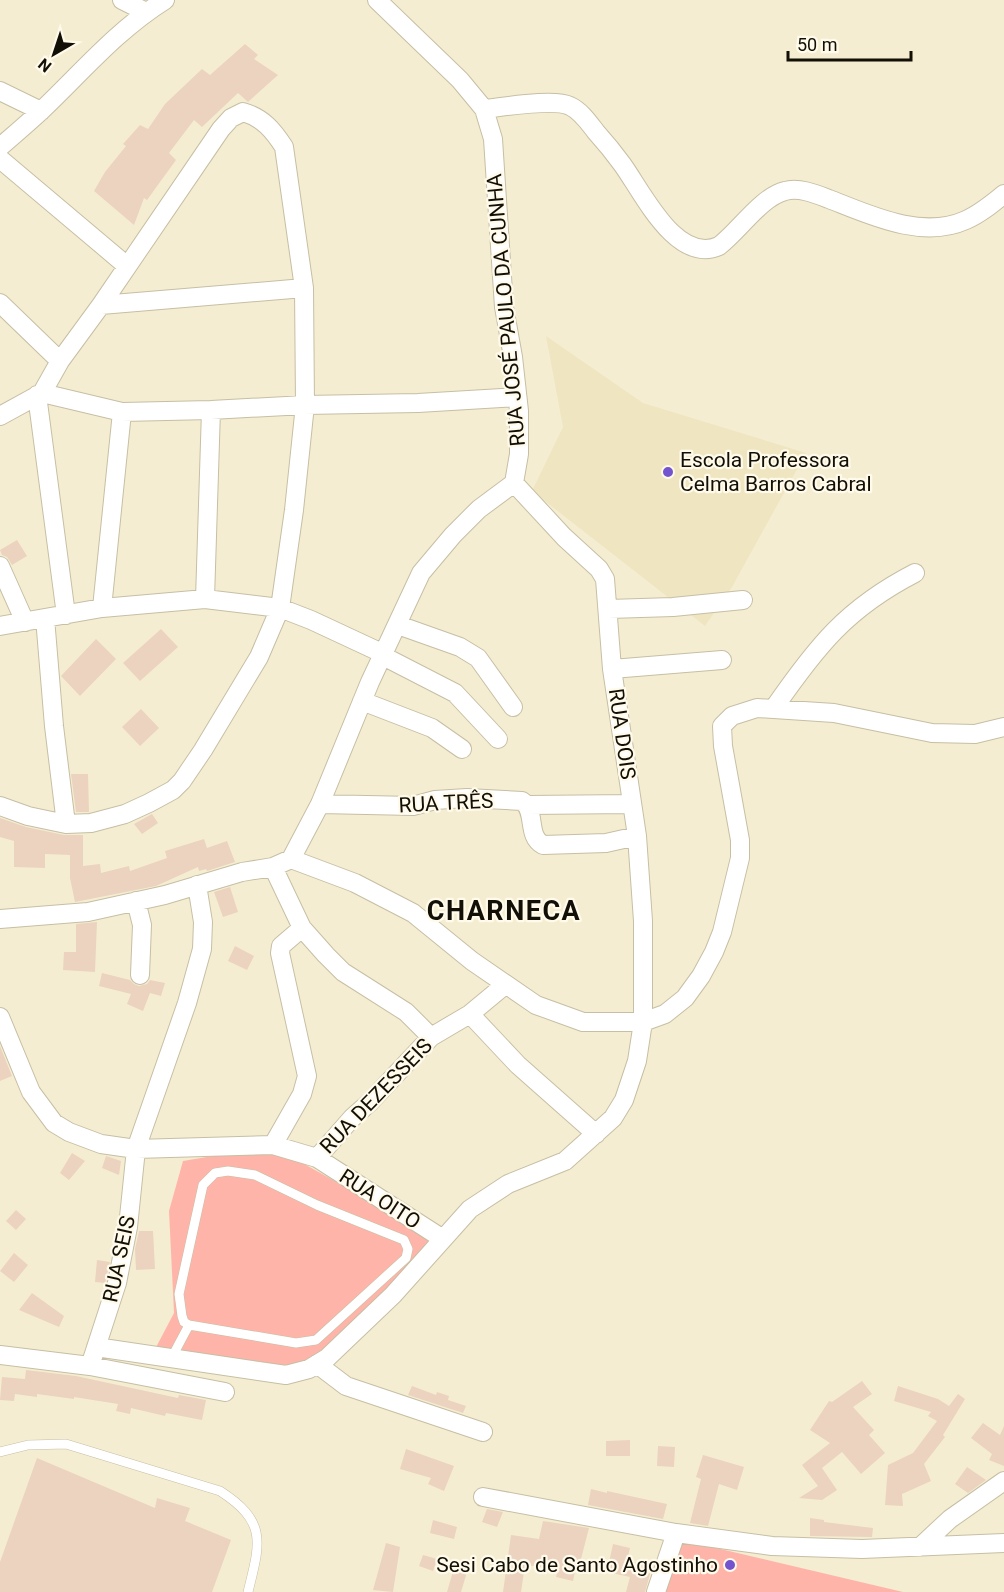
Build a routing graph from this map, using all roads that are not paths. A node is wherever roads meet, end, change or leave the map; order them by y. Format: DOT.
graph roads {
  1 [pos="122,0"];
  2 [pos="165,0"];
  3 [pos="376,0"];
  4 [pos="146,12"];
  5 [pos="0,91"];
  6 [pos="484,109"];
  7 [pos="41,111"];
  8 [pos="0,147"];
  9 [pos="0,159"];
  10 [pos="1004,194"];
  11 [pos="127,266"];
  12 [pos="303,288"];
  13 [pos="0,303"];
  14 [pos="101,305"];
  15 [pos="60,361"];
  16 [pos="39,394"];
  17 [pos="517,397"];
  18 [pos="305,405"];
  19 [pos="211,410"];
  20 [pos="122,412"];
  21 [pos="0,416"];
  22 [pos="514,483"];
  23 [pos="0,566"];
  24 [pos="915,573"];
  25 [pos="205,599"];
  26 [pos="743,600"];
  27 [pos="102,608"];
  28 [pos="280,608"];
  29 [pos="609,609"];
  30 [pos="66,615"];
  31 [pos="45,618"];
  32 [pos="25,622"];
  33 [pos="398,625"];
  34 [pos="0,626"];
  35 [pos="384,655"];
  36 [pos="722,660"];
  37 [pos="612,669"];
  38 [pos="362,701"];
  39 [pos="513,707"];
  40 [pos="774,708"];
  41 [pos="1004,727"];
  42 [pos="498,739"];
  43 [pos="462,749"];
  44 [pos="320,804"];
  45 [pos="632,804"];
  46 [pos="527,805"];
  47 [pos="0,806"];
  48 [pos="66,824"];
  49 [pos="637,836"];
  50 [pos="291,859"];
  51 [pos="273,867"];
  52 [pos="197,885"];
  53 [pos="136,901"];
  54 [pos="0,919"];
  55 [pos="302,928"];
  56 [pos="140,975"];
  57 [pos="505,985"];
  58 [pos="470,1014"];
  59 [pos="0,1017"];
  60 [pos="643,1022"];
  61 [pos="431,1037"];
  62 [pos="596,1134"];
  63 [pos="273,1145"];
  64 [pos="136,1149"];
  65 [pos="317,1158"];
  66 [pos="443,1239"];
  67 [pos="189,1325"];
  68 [pos="96,1347"];
  69 [pos="0,1355"];
  70 [pos="172,1357"];
  71 [pos="317,1364"];
  72 [pos="90,1366"];
  73 [pos="225,1392"];
  74 [pos="483,1432"];
  75 [pos="0,1452"];
  76 [pos="1004,1481"];
  77 [pos="483,1497"];
  78 [pos="676,1533"];
  79 [pos="1004,1543"];
  80 [pos="920,1547"];
  81 [pos="248,1592"];
  82 [pos="656,1592"];
  1 -- 4 [label="street"];
  2 -- 4 [label="street"];
  3 -- 6 [label="street, RUA JOSÉ PAULO DA CUNHA"];
  4 -- 7 [label="street"];
  5 -- 7 [label="street"];
  6 -- 10 [label="street"];
  6 -- 17 [label="street, RUA JOSÉ PAULO DA CUNHA"];
  7 -- 8 [label="street"];
  9 -- 11 [label="street"];
  11 -- 12 [label="street"];
  11 -- 14 [label="street"];
  12 -- 14 [label="street"];
  12 -- 18 [label="street"];
  13 -- 15 [label="street"];
  14 -- 15 [label="street"];
  15 -- 16 [label="street"];
  16 -- 20 [label="street"];
  16 -- 21 [label="street"];
  16 -- 30 [label="street"];
  17 -- 18 [label="street"];
  17 -- 22 [label="street, RUA JOSÉ PAULO DA CUNHA"];
  18 -- 19 [label="street"];
  18 -- 28 [label="street"];
  19 -- 20 [label="street"];
  19 -- 25 [label="street"];
  20 -- 27 [label="street"];
  22 -- 29 [label="street, RUA DOIS"];
  22 -- 33 [label="street"];
  23 -- 32 [label="street"];
  24 -- 40 [label="street"];
  25 -- 27 [label="street"];
  25 -- 28 [label="street"];
  26 -- 29 [label="street"];
  27 -- 30 [label="street"];
  28 -- 35 [label="street"];
  28 -- 48 [label="street"];
  29 -- 37 [label="street, RUA DOIS"];
  30 -- 31 [label="street"];
  31 -- 32 [label="street"];
  31 -- 48 [label="street"];
  32 -- 34 [label="street"];
  33 -- 35 [label="street"];
  33 -- 39 [label="street"];
  35 -- 38 [label="street"];
  35 -- 42 [label="street"];
  36 -- 37 [label="street"];
  37 -- 45 [label="street, RUA DOIS"];
  38 -- 43 [label="street"];
  38 -- 44 [label="street"];
  40 -- 41 [label="street"];
  40 -- 60 [label="street"];
  44 -- 46 [label="street, RUA TRÊS"];
  44 -- 50 [label="street"];
  45 -- 46 [label="street, RUA TRÊS"];
  45 -- 49 [label="street, RUA DOIS"];
  46 -- 49 [label="street"];
  47 -- 48 [label="street"];
  49 -- 60 [label="street, RUA DOIS"];
  50 -- 51 [label="street"];
  50 -- 57 [label="street"];
  51 -- 52 [label="street"];
  51 -- 55 [label="street"];
  52 -- 53 [label="street"];
  52 -- 64 [label="street, RUA SEIS"];
  53 -- 54 [label="street"];
  53 -- 56 [label="street"];
  55 -- 61 [label="street"];
  55 -- 63 [label="street"];
  57 -- 58 [label="street, RUA DEZESSEIS"];
  57 -- 60 [label="street"];
  58 -- 61 [label="street, RUA DEZESSEIS"];
  58 -- 62 [label="street"];
  59 -- 64 [label="street, RUA DEZESSEIS"];
  60 -- 62 [label="street, RUA DOIS"];
  61 -- 65 [label="street, RUA DEZESSEIS"];
  62 -- 66 [label="street, RUA DOIS"];
  63 -- 64 [label="street, RUA DEZESSEIS"];
  63 -- 65 [label="street, RUA DEZESSEIS"];
  64 -- 68 [label="street, RUA SEIS"];
  65 -- 66 [label="street, RUA OITO"];
  66 -- 71 [label="street, RUA DOIS"];
  67 -- 67 [label="lane"];
  67 -- 70 [label="lane"];
  68 -- 70 [label="street, RUA DOIS"];
  68 -- 72 [label="street, RUA SEIS"];
  69 -- 72 [label="street"];
  70 -- 71 [label="street, RUA DOIS"];
  71 -- 74 [label="street"];
  72 -- 73 [label="street"];
  75 -- 81 [label="lane"];
  76 -- 80 [label="street"];
  77 -- 78 [label="street"];
  78 -- 80 [label="street"];
  78 -- 82 [label="street"];
  79 -- 80 [label="street"];
}
